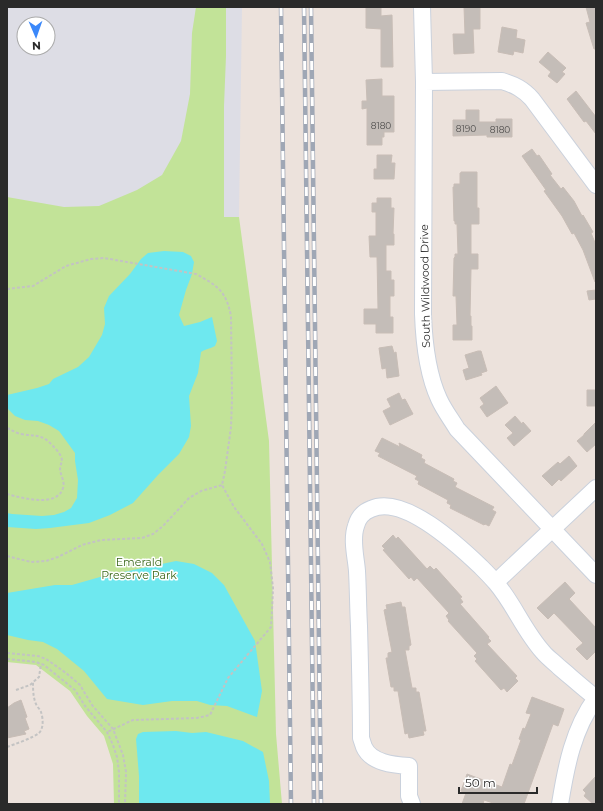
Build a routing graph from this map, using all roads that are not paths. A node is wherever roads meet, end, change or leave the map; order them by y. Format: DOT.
graph roads {
  1 [pos="422,7"];
  2 [pos="424,82"];
  3 [pos="596,185"];
  4 [pos="596,488"];
  5 [pos="552,528"];
  6 [pos="596,575"];
  7 [pos="496,582"];
  8 [pos="596,698"];
  9 [pos="412,804"];
  10 [pos="560,804"];
  1 -- 2 [label="street, South Wildwood Drive"];
  2 -- 3 [label="street"];
  2 -- 5 [label="street, South Wildwood Drive"];
  4 -- 5 [label="street"];
  5 -- 6 [label="street, South Wildwood Drive"];
  5 -- 7 [label="street"];
  7 -- 8 [label="street"];
  7 -- 9 [label="street"];
  8 -- 10 [label="street"];
}
